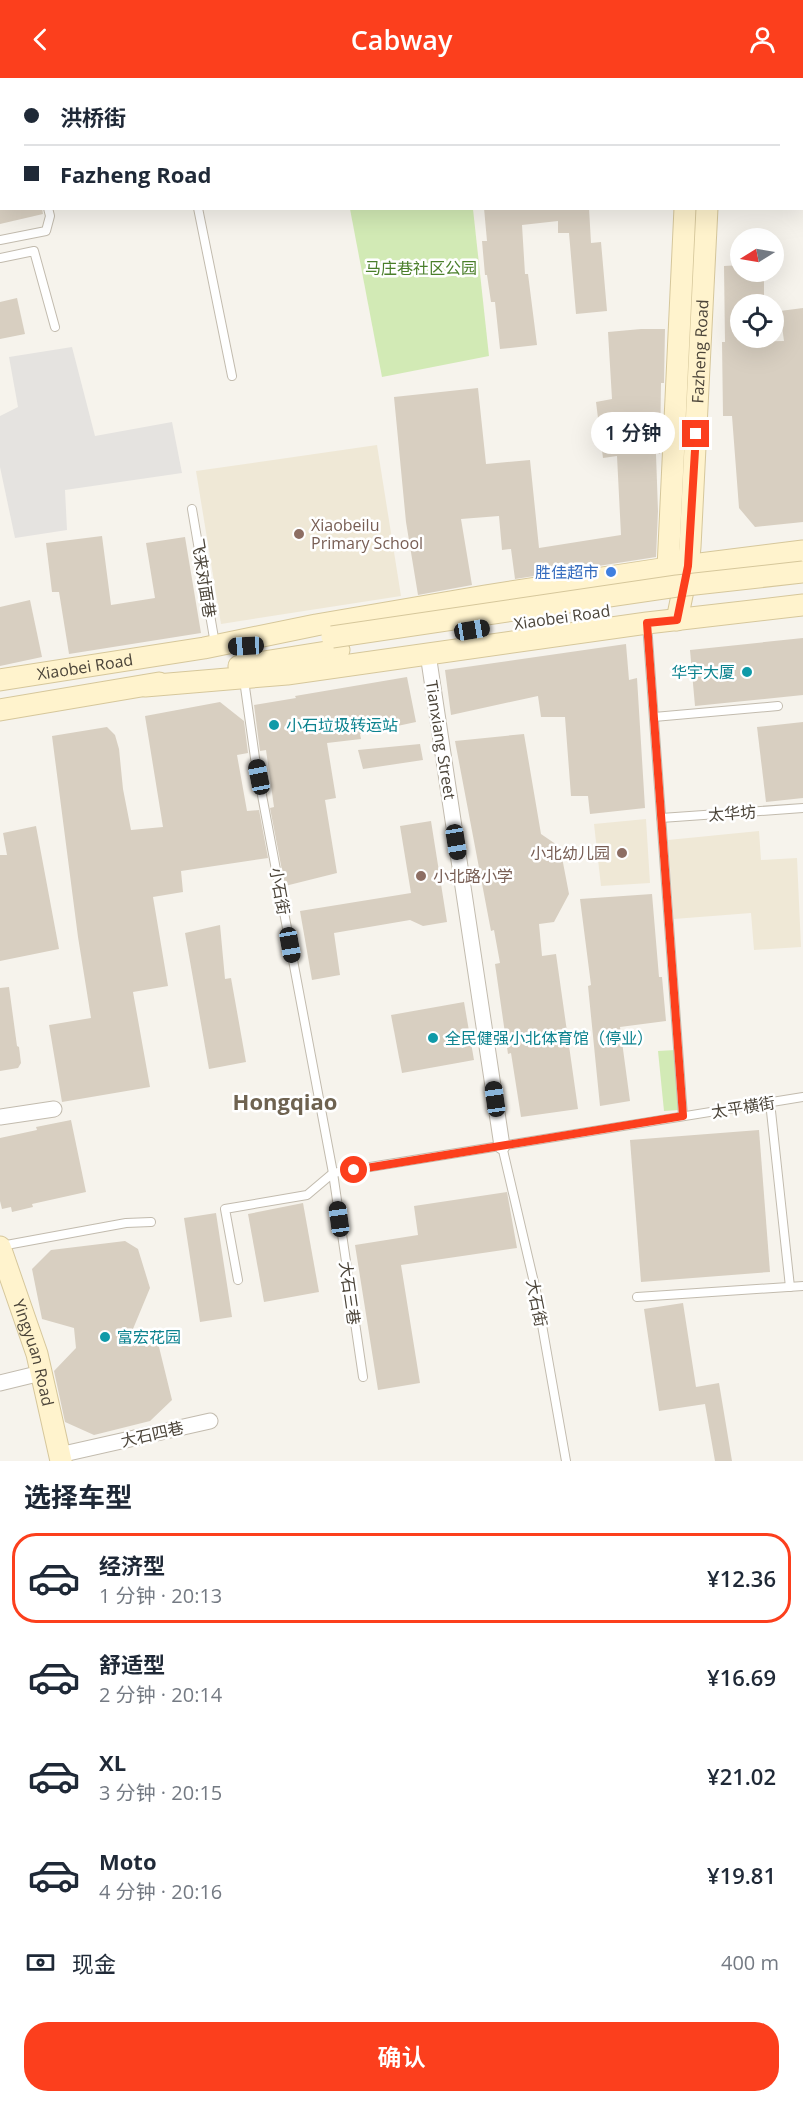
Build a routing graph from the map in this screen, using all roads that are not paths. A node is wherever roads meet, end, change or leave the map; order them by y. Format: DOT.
graph roads {
  1 [pos="48,210"];
  2 [pos="198,210"];
  3 [pos="685,210"];
  4 [pos="707,210"];
  5 [pos="0,240"];
  6 [pos="0,258"];
  7 [pos="55,327"];
  8 [pos="232,376"];
  9 [pos="192,510"];
  10 [pos="803,551"];
  11 [pos="678,567"];
  12 [pos="803,572"];
  13 [pos="590,581"];
  14 [pos="803,586"];
  15 [pos="803,605"];
  16 [pos="677,620"];
  17 [pos="647,623"];
  18 [pos="592,631"];
  19 [pos="335,643"];
  20 [pos="209,647"];
  21 [pos="428,654"];
  22 [pos="244,679"];
  23 [pos="0,680"];
  24 [pos="145,686"];
  25 [pos="778,706"];
  26 [pos="0,710"];
  27 [pos="654,717"];
  28 [pos="803,808"];
  29 [pos="661,818"];
  30 [pos="803,1097"];
  31 [pos="770,1102"];
  32 [pos="54,1109"];
  33 [pos="683,1116"];
  34 [pos="0,1118"];
  35 [pos="502,1146"];
  36 [pos="333,1173"];
  37 [pos="151,1222"];
  38 [pos="0,1246"];
  39 [pos="238,1280"];
  40 [pos="803,1286"];
  41 [pos="790,1287"];
  42 [pos="637,1297"];
  43 [pos="41,1373"];
  44 [pos="363,1377"];
  45 [pos="0,1383"];
  46 [pos="210,1421"];
  47 [pos="60,1458"];
  48 [pos="566,1461"];
  1 -- 5 [label="lane"];
  2 -- 8 [label="lane"];
  3 -- 11 [label="street, Fazheng Road"];
  4 -- 11 [label="street, Fazheng Road"];
  6 -- 7 [label="lane"];
  9 -- 20 [label="lane, 飞来对面巷"];
  10 -- 11 [label="street, Xiaobei Road"];
  11 -- 13 [label="street, Xiaobei Road"];
  11 -- 16 [label="street, Fazheng Road"];
  12 -- 19 [label="street, Xiaobei Road, bridge"];
  13 -- 18 [label="street"];
  13 -- 20 [label="street, Xiaobei Road"];
  14 -- 19 [label="street, Xiaobei Road"];
  15 -- 16 [label="street, Xiaobei Road"];
  16 -- 17 [label="street, Xiaobei Road"];
  17 -- 18 [label="street, Xiaobei Road"];
  17 -- 27 [label="lane"];
  18 -- 21 [label="street, Xiaobei Road"];
  19 -- 20 [label="street, Xiaobei Road"];
  19 -- 24 [label="street, Xiaobei Road"];
  20 -- 23 [label="street, Xiaobei Road"];
  21 -- 22 [label="street, Xiaobei Road"];
  21 -- 35 [label="street, Tianxiang Street"];
  22 -- 24 [label="street, Xiaobei Road"];
  22 -- 36 [label="lane, 小石街"];
  24 -- 26 [label="street, Xiaobei Road"];
  25 -- 27 [label="lane"];
  27 -- 29 [label="lane"];
  28 -- 29 [label="lane, 太华坊"];
  29 -- 33 [label="lane"];
  30 -- 31 [label="lane, 太平横街"];
  31 -- 33 [label="lane, 太平横街"];
  31 -- 41 [label="lane"];
  32 -- 34 [label="street"];
  33 -- 35 [label="lane, 太平横街"];
  35 -- 36 [label="lane, 太平横街"];
  35 -- 48 [label="lane, 大石街"];
  36 -- 39 [label="lane"];
  36 -- 44 [label="lane, 大石三巷"];
  37 -- 38 [label="lane"];
  38 -- 43 [label="street, Yingyuan Road"];
  40 -- 41 [label="lane"];
  41 -- 42 [label="lane"];
  43 -- 45 [label="street"];
  43 -- 47 [label="street, Yingyuan Road"];
  46 -- 47 [label="street, 大石四巷"];
}
